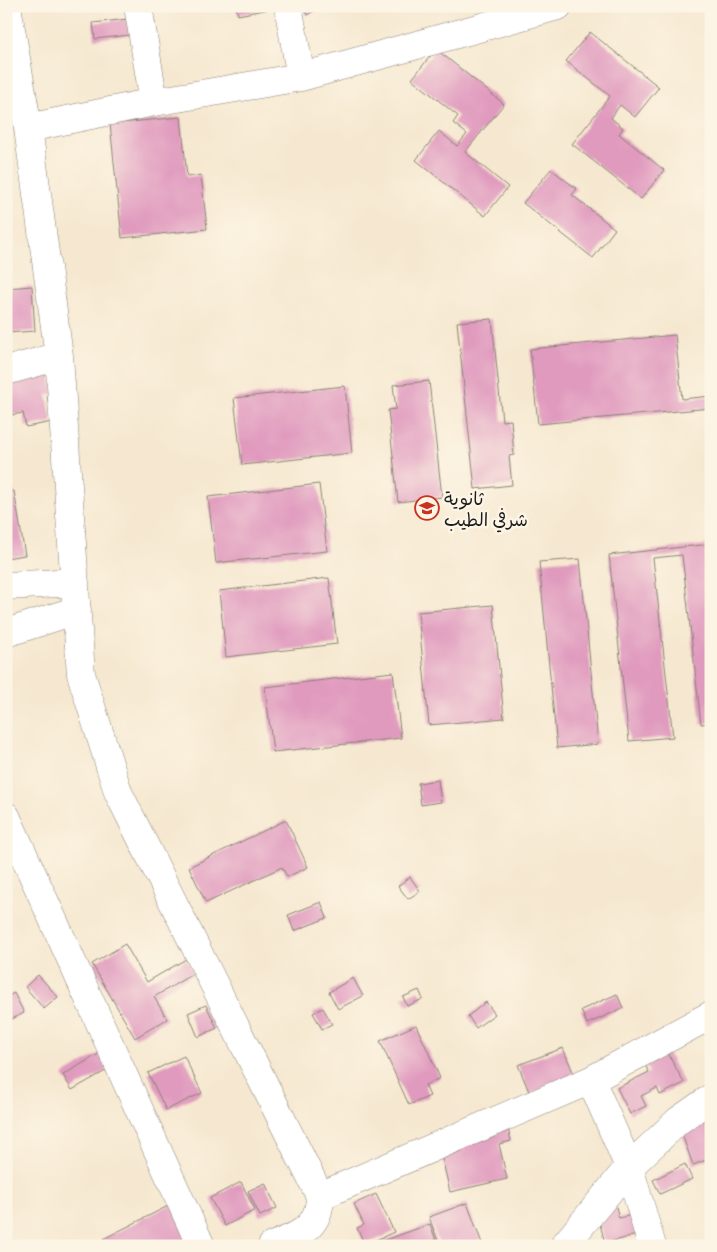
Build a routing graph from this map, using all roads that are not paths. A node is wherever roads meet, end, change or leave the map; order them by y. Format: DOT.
graph roads {
  1 [pos="7,6"];
  2 [pos="138,6"];
  3 [pos="288,6"];
  4 [pos="558,6"];
  5 [pos="301,77"];
  6 [pos="13,82"];
  7 [pos="154,102"];
  8 [pos="28,128"];
  9 [pos="58,356"];
  10 [pos="6,371"];
  11 [pos="75,582"];
  12 [pos="6,586"];
  13 [pos="77,610"];
  14 [pos="6,633"];
  15 [pos="6,816"];
  16 [pos="711,1015"];
  17 [pos="591,1080"];
  18 [pos="711,1098"];
  19 [pos="629,1167"];
  20 [pos="320,1196"];
  21 [pos="201,1246"];
  22 [pos="272,1246"];
  23 [pos="564,1246"];
  24 [pos="652,1246"];
  1 -- 6 [label="street"];
  2 -- 7 [label="street"];
  3 -- 5 [label="street"];
  4 -- 5 [label="street"];
  5 -- 7 [label="street"];
  6 -- 8 [label="street"];
  7 -- 8 [label="street"];
  8 -- 9 [label="street"];
  9 -- 10 [label="street"];
  9 -- 11 [label="street"];
  11 -- 12 [label="street"];
  11 -- 13 [label="street"];
  13 -- 14 [label="street"];
  13 -- 20 [label="street"];
  15 -- 21 [label="street"];
  16 -- 17 [label="street"];
  17 -- 19 [label="street"];
  17 -- 20 [label="street"];
  18 -- 19 [label="street"];
  19 -- 23 [label="street"];
  19 -- 24 [label="street"];
  20 -- 22 [label="street"];
}
